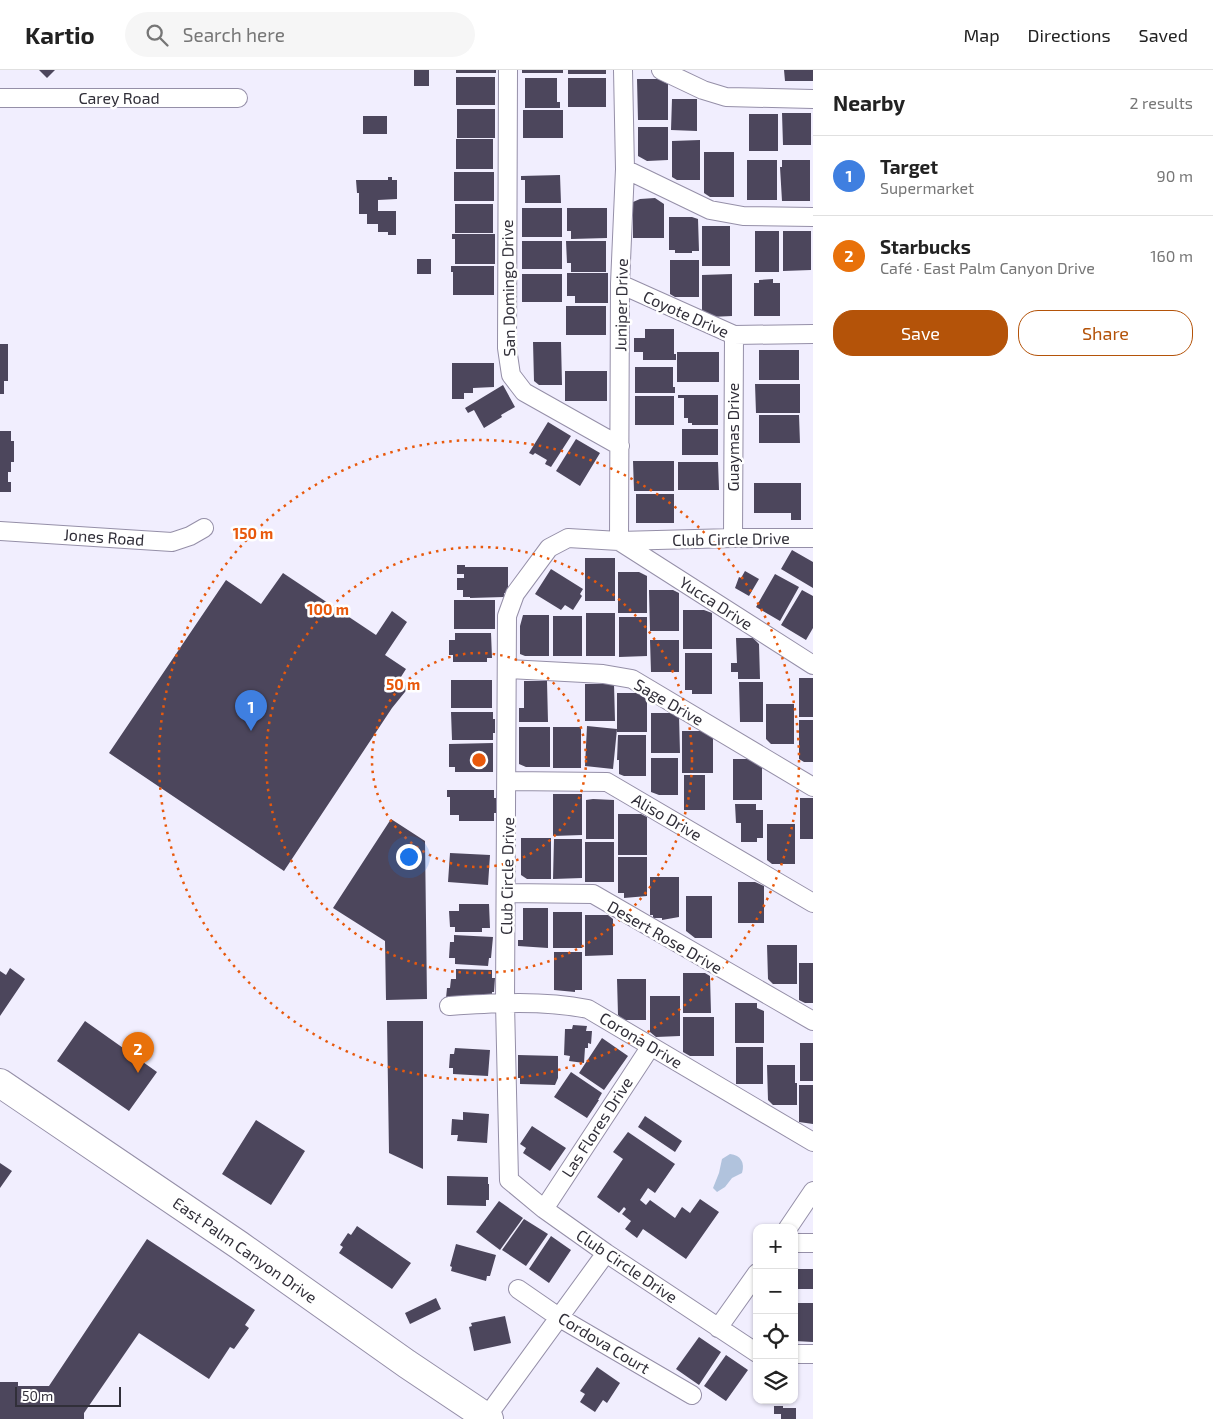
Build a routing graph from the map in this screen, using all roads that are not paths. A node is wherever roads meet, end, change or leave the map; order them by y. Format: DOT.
graph roads {
  1 [pos="508,70"];
  2 [pos="623,70"];
  3 [pos="662,70"];
  4 [pos="0,98"];
  5 [pos="238,98"];
  6 [pos="813,99"];
  7 [pos="625,169"];
  8 [pos="813,217"];
  9 [pos="620,284"];
  10 [pos="813,334"];
  11 [pos="734,335"];
  12 [pos="620,446"];
  13 [pos="204,528"];
  14 [pos="0,531"];
  15 [pos="733,538"];
  16 [pos="813,538"];
  17 [pos="619,541"];
  18 [pos="813,665"];
  19 [pos="508,669"];
  20 [pos="508,781"];
  21 [pos="813,787"];
  22 [pos="506,893"];
  23 [pos="813,903"];
  24 [pos="505,1002"];
  25 [pos="449,1006"];
  26 [pos="813,1021"];
  27 [pos="651,1046"];
  28 [pos="0,1085"];
  29 [pos="813,1142"];
  30 [pos="813,1191"];
  31 [pos="544,1209"];
  32 [pos="791,1224"];
  33 [pos="798,1243"];
  34 [pos="813,1243"];
  35 [pos="606,1253"];
  36 [pos="753,1278"];
  37 [pos="518,1289"];
  38 [pos="560,1318"];
  39 [pos="718,1328"];
  40 [pos="753,1350"];
  41 [pos="798,1354"];
  42 [pos="813,1354"];
  43 [pos="692,1395"];
  44 [pos="487,1418"];
  1 -- 12 [label="street, San Domingo Drive"];
  2 -- 7 [label="street, Juniper Drive"];
  3 -- 6 [label="street"];
  4 -- 5 [label="street, Carey Road"];
  7 -- 8 [label="street"];
  7 -- 9 [label="street, Juniper Drive"];
  9 -- 11 [label="street, Coyote Drive"];
  9 -- 12 [label="street, Juniper Drive"];
  10 -- 11 [label="street, Coyote Drive"];
  11 -- 15 [label="street, Guaymas Drive"];
  12 -- 17 [label="street, Juniper Drive"];
  13 -- 14 [label="street, Jones Road"];
  15 -- 16 [label="street, Club Circle Drive"];
  15 -- 17 [label="street, Club Circle Drive"];
  17 -- 18 [label="street, Yucca Drive"];
  17 -- 19 [label="street, Club Circle Drive"];
  19 -- 20 [label="street, Club Circle Drive"];
  19 -- 21 [label="street, Sage Drive"];
  20 -- 22 [label="street, Club Circle Drive"];
  20 -- 23 [label="street, Aliso Drive"];
  22 -- 24 [label="street, Club Circle Drive"];
  22 -- 26 [label="street, Desert Rose Drive"];
  24 -- 25 [label="street, Corona Drive"];
  24 -- 27 [label="street, Corona Drive"];
  24 -- 31 [label="street, Club Circle Drive"];
  27 -- 29 [label="street, Corona Drive"];
  27 -- 31 [label="street, Las Flores Drive"];
  28 -- 44 [label="main road, East Palm Canyon Drive"];
  30 -- 32 [label="street"];
  31 -- 35 [label="street, Club Circle Drive"];
  33 -- 34 [label="street"];
  35 -- 38 [label="street"];
  35 -- 39 [label="street, Club Circle Drive"];
  36 -- 39 [label="street"];
  37 -- 38 [label="street, Cordova Court"];
  38 -- 43 [label="street, Cordova Court"];
  38 -- 44 [label="street"];
  39 -- 40 [label="street, Club Circle Drive"];
  41 -- 42 [label="street"];
}
